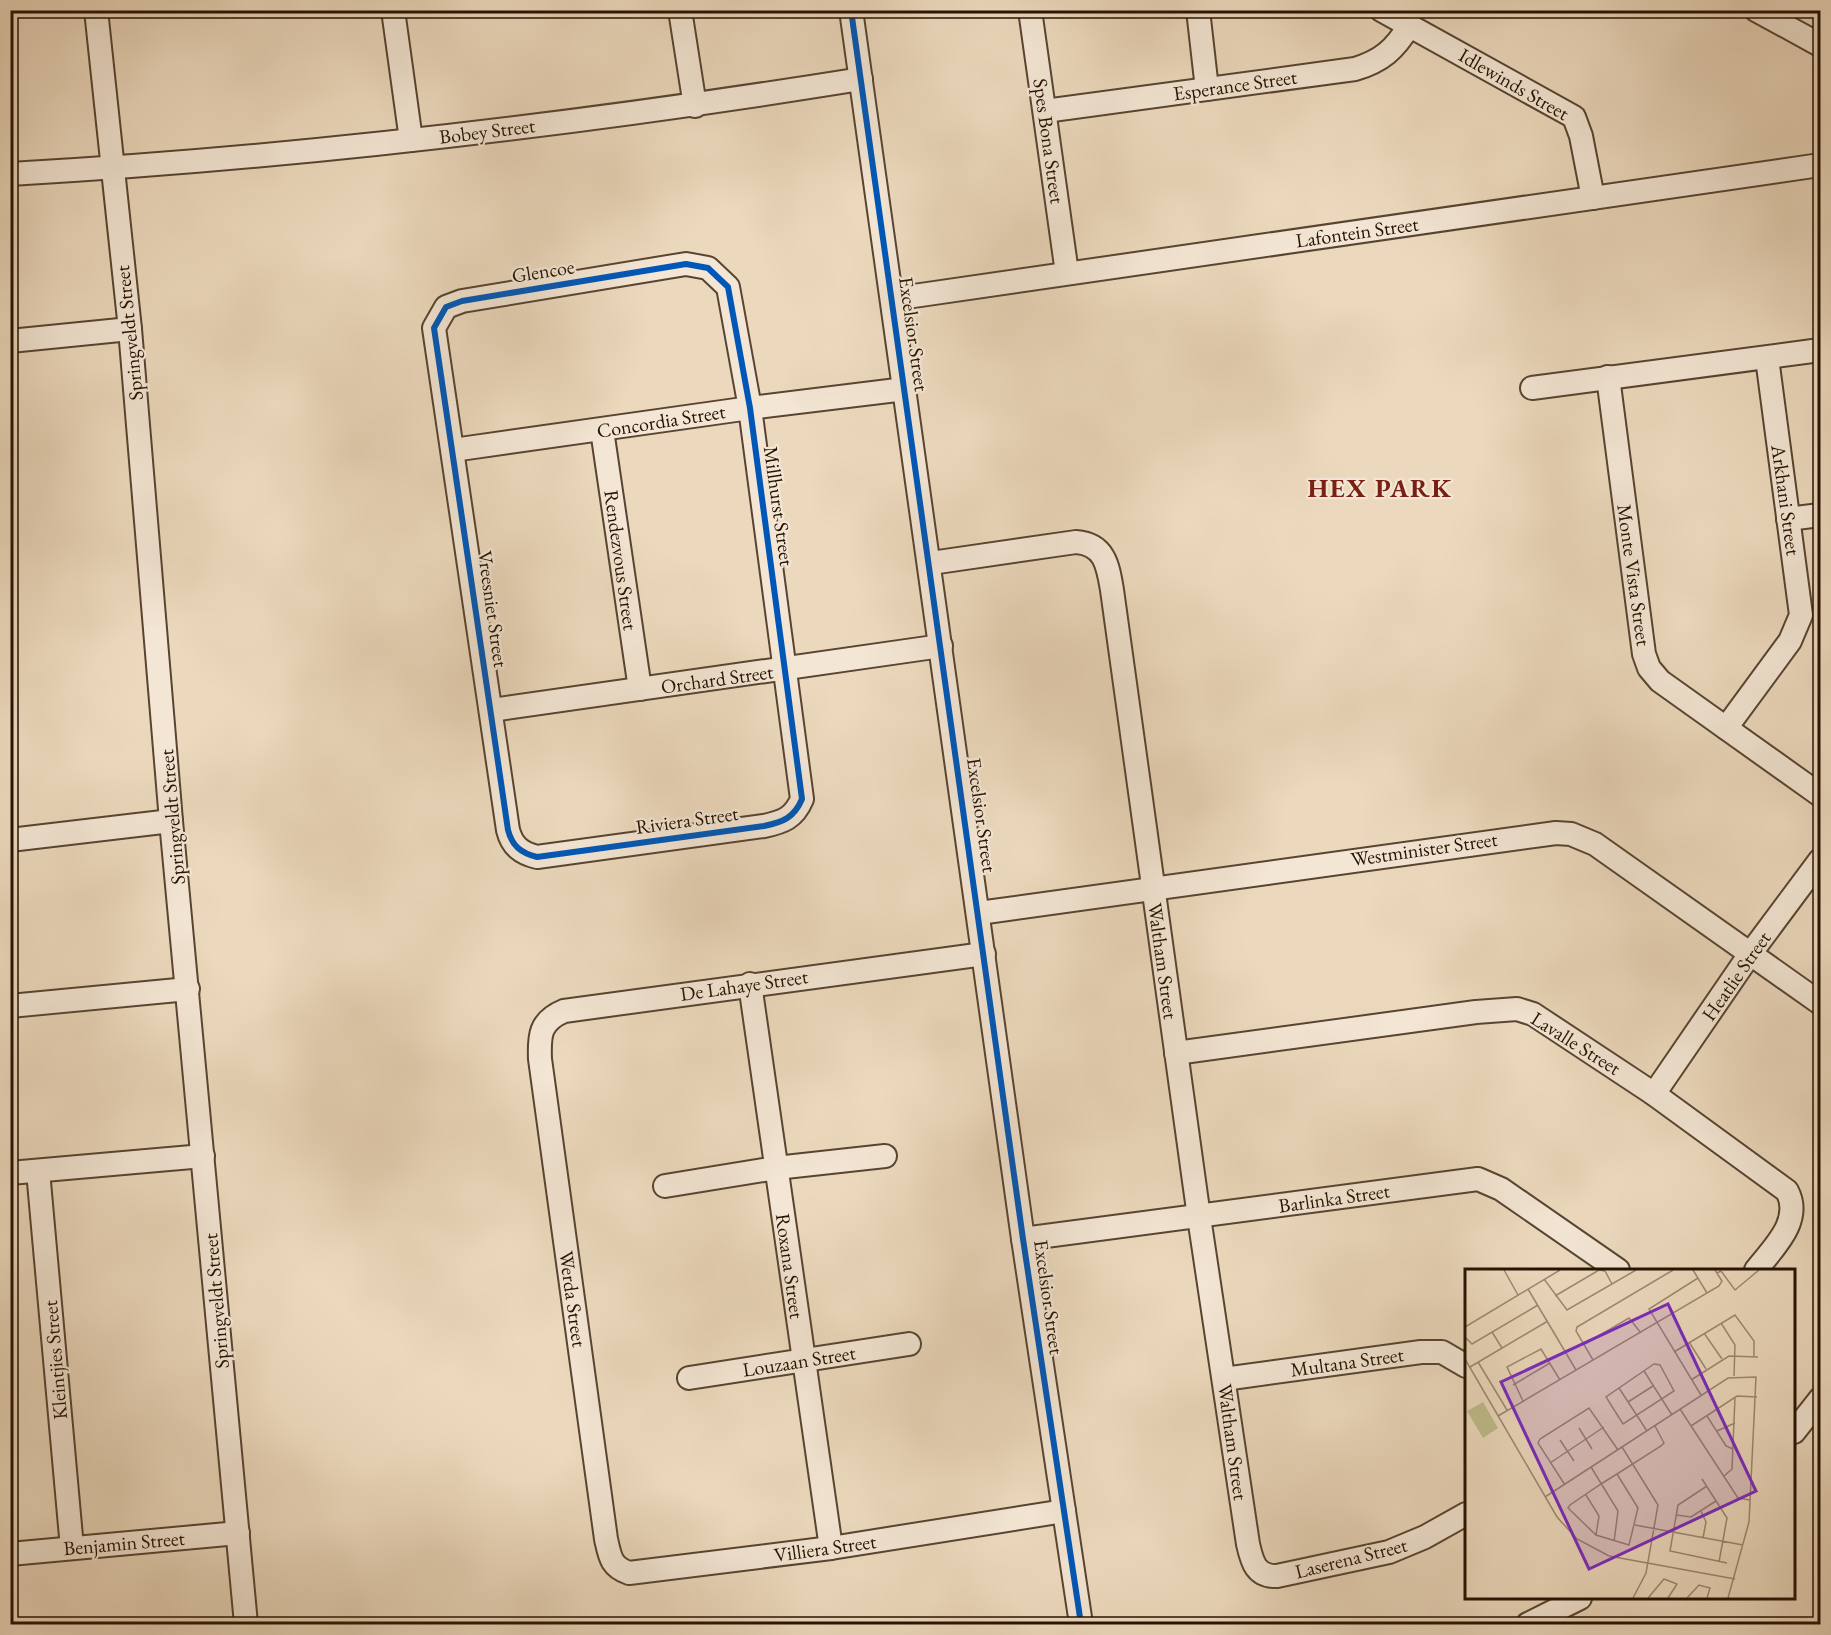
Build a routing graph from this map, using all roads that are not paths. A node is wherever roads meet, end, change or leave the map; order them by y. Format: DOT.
graph roads {
  1 [pos="96,10"];
  2 [pos="393,10"];
  3 [pos="680,10"];
  4 [pos="851,10"];
  5 [pos="1030,10"];
  6 [pos="1198,10"];
  7 [pos="1381,10"];
  8 [pos="1756,10"];
  9 [pos="1409,26"];
  10 [pos="1821,45"];
  11 [pos="861,80"];
  12 [pos="1207,89"];
  13 [pos="695,106"];
  14 [pos="1044,111"];
  15 [pos="411,140"];
  16 [pos="1821,165"];
  17 [pos="112,168"];
  18 [pos="10,174"];
  19 [pos="1593,198"];
  20 [pos="686,264"];
  21 [pos="1067,273"];
  22 [pos="893,299"];
  23 [pos="130,329"];
  24 [pos="10,341"];
  25 [pos="435,343"];
  26 [pos="1821,350"];
  27 [pos="1767,358"];
  28 [pos="1608,377"];
  29 [pos="1532,388"];
  30 [pos="905,389"];
  31 [pos="750,408"];
  32 [pos="602,430"];
  33 [pos="453,450"];
  34 [pos="1821,515"];
  35 [pos="1788,519"];
  36 [pos="931,563"];
  37 [pos="941,646"];
  38 [pos="784,669"];
  39 [pos="640,689"];
  40 [pos="492,710"];
  41 [pos="1726,728"];
  42 [pos="800,780"];
  43 [pos="1821,795"];
  44 [pos="171,821"];
  45 [pos="11,835"];
  46 [pos="546,855"];
  47 [pos="1821,860"];
  48 [pos="1153,888"];
  49 [pos="979,913"];
  50 [pos="984,954"];
  51 [pos="1750,954"];
  52 [pos="750,984"];
  53 [pos="188,989"];
  54 [pos="1821,1003"];
  55 [pos="10,1006"];
  56 [pos="1176,1053"];
  57 [pos="540,1059"];
  58 [pos="1654,1094"];
  59 [pos="203,1156"];
  60 [pos="885,1156"];
  61 [pos="776,1168"];
  62 [pos="38,1171"];
  63 [pos="10,1173"];
  64 [pos="665,1186"];
  65 [pos="1199,1217"];
  66 [pos="1023,1239"];
  67 [pos="1617,1269"];
  68 [pos="1757,1269"];
  69 [pos="909,1344"];
  70 [pos="804,1360"];
  71 [pos="1465,1365"];
  72 [pos="689,1378"];
  73 [pos="1224,1379"];
  74 [pos="1821,1399"];
  75 [pos="1795,1431"];
  76 [pos="1064,1511"];
  77 [pos="1465,1515"];
  78 [pos="237,1533"];
  79 [pos="606,1539"];
  80 [pos="1248,1544"];
  81 [pos="72,1548"];
  82 [pos="831,1548"];
  83 [pos="10,1554"];
  84 [pos="1578,1599"];
  85 [pos="246,1624"];
  86 [pos="1081,1624"];
  87 [pos="1528,1624"];
  1 -- 17 [label="street, Springveldt Street"];
  2 -- 15 [label="street"];
  3 -- 13 [label="street"];
  4 -- 11 [label="street, Excelsior Street"];
  5 -- 14 [label="street, Spes Bona Street"];
  6 -- 12 [label="street"];
  7 -- 9 [label="street, Idlewinds Street"];
  8 -- 10 [label="street"];
  9 -- 12 [label="street, Esperance Street"];
  9 -- 19 [label="street, Idlewinds Street"];
  11 -- 13 [label="street, Bobey Street"];
  11 -- 22 [label="street, Excelsior Street"];
  12 -- 14 [label="street, Esperance Street"];
  13 -- 15 [label="street, Bobey Street"];
  14 -- 21 [label="street, Spes Bona Street"];
  15 -- 17 [label="street, Bobey Street"];
  16 -- 19 [label="street, Lafontein Street"];
  17 -- 18 [label="street, Bobey Street"];
  17 -- 23 [label="street, Springveldt Street"];
  19 -- 21 [label="street, Lafontein Street"];
  20 -- 25 [label="street, Glencoe"];
  20 -- 31 [label="street, Millhurst Street"];
  21 -- 22 [label="street, Lafontein Street"];
  22 -- 30 [label="street, Excelsior Street"];
  23 -- 24 [label="street"];
  23 -- 44 [label="street, Springveldt Street"];
  25 -- 33 [label="street, Vreesniet Street"];
  26 -- 27 [label="street"];
  27 -- 28 [label="street"];
  27 -- 35 [label="street, Arkhani Street"];
  28 -- 29 [label="street"];
  28 -- 41 [label="street, Monte Vista Street"];
  30 -- 31 [label="street, Concordia Street"];
  30 -- 36 [label="street, Excelsior Street"];
  31 -- 32 [label="street, Concordia Street"];
  31 -- 38 [label="street, Millhurst Street"];
  32 -- 33 [label="street, Concordia Street"];
  32 -- 39 [label="street, Rendezvous Street"];
  33 -- 40 [label="street, Vreesniet Street"];
  34 -- 35 [label="street"];
  35 -- 41 [label="street, Arkhani Street"];
  36 -- 37 [label="street, Excelsior Street"];
  36 -- 48 [label="street, Waltham Street"];
  37 -- 38 [label="street, Orchard Street"];
  37 -- 49 [label="street, Excelsior Street"];
  38 -- 39 [label="street, Orchard Street"];
  38 -- 42 [label="street, Millhurst Street"];
  39 -- 40 [label="street, Orchard Street"];
  40 -- 46 [label="street, Vreesniet Street"];
  41 -- 43 [label="street, Monte Vista Street"];
  42 -- 46 [label="street, Riviera Street"];
  44 -- 45 [label="street"];
  44 -- 53 [label="street, Springveldt Street"];
  47 -- 51 [label="street, Heatlie Street"];
  48 -- 49 [label="street, Westminister Street"];
  48 -- 51 [label="street, Westminister Street"];
  48 -- 56 [label="street, Waltham Street"];
  49 -- 50 [label="street, Excelsior Street"];
  50 -- 52 [label="street, De Lahaye Street"];
  50 -- 66 [label="street, Excelsior Street"];
  51 -- 54 [label="street, Westminister Street"];
  51 -- 58 [label="street, Heatlie Street"];
  52 -- 57 [label="street, De Lahaye Street"];
  52 -- 61 [label="street, Roxana Street"];
  53 -- 55 [label="street"];
  53 -- 59 [label="street, Springveldt Street"];
  56 -- 58 [label="street, Lavalle Street"];
  56 -- 65 [label="street, Waltham Street"];
  57 -- 79 [label="street, Werda Street"];
  58 -- 68 [label="street, Lavalle Street"];
  59 -- 62 [label="street"];
  59 -- 78 [label="street, Springveldt Street"];
  60 -- 61 [label="street"];
  61 -- 64 [label="street"];
  61 -- 70 [label="street, Roxana Street"];
  62 -- 63 [label="street"];
  62 -- 81 [label="street, Kleintjies Street"];
  65 -- 66 [label="street, Barlinka Street"];
  65 -- 67 [label="street, Barlinka Street"];
  65 -- 73 [label="street, Waltham Street"];
  66 -- 76 [label="street, Excelsior Street"];
  69 -- 70 [label="street, Louzaan Street"];
  70 -- 72 [label="street, Louzaan Street"];
  70 -- 82 [label="street, Roxana Street"];
  71 -- 73 [label="street, Multana Street"];
  73 -- 80 [label="street, Waltham Street"];
  74 -- 75 [label="street"];
  76 -- 82 [label="street, Villiera Street"];
  76 -- 86 [label="street, Excelsior Street"];
  77 -- 80 [label="street, Laserena Street"];
  78 -- 81 [label="street, Benjamin Street"];
  78 -- 85 [label="street, Springveldt Street"];
  79 -- 82 [label="street, Villiera Street"];
  81 -- 83 [label="street, Benjamin Street"];
  84 -- 87 [label="street"];
}
